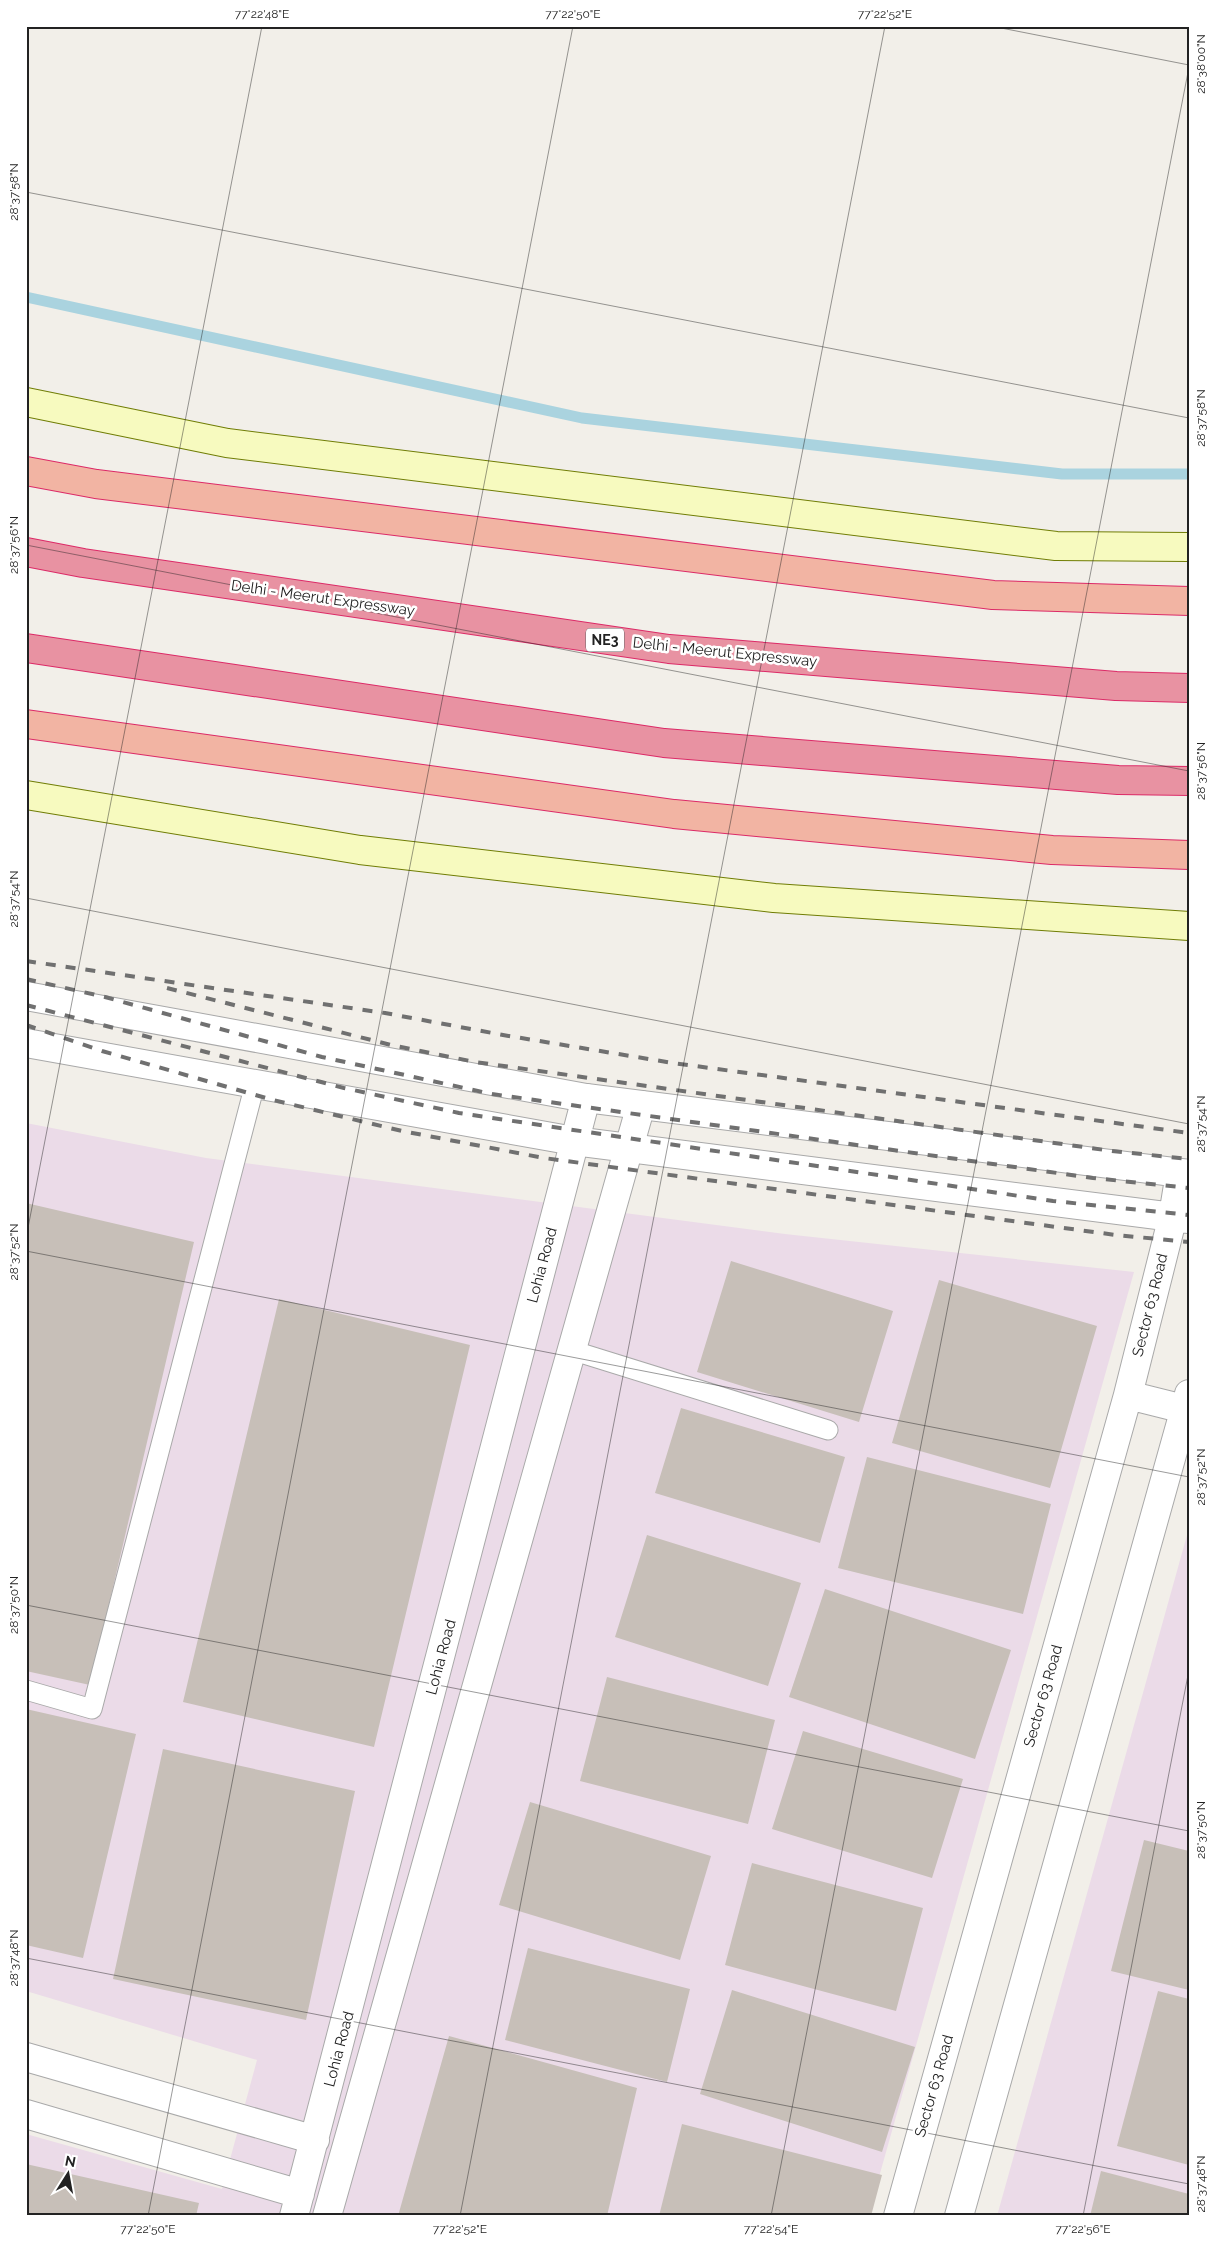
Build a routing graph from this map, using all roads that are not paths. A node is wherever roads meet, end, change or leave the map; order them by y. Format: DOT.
graph roads {
  1 [pos="26,402"];
  2 [pos="26,471"];
  3 [pos="1189,547"];
  4 [pos="26,552"];
  5 [pos="1189,601"];
  6 [pos="26,648"];
  7 [pos="1189,688"];
  8 [pos="26,724"];
  9 [pos="1189,781"];
  10 [pos="26,795"];
  11 [pos="1189,855"];
  12 [pos="1189,926"];
  13 [pos="26,996"];
  14 [pos="26,1042"];
  15 [pos="255,1084"];
  16 [pos="586,1098"];
  17 [pos="641,1105"];
  18 [pos="574,1141"];
  19 [pos="628,1147"];
  20 [pos="1185,1174"];
  21 [pos="1181,1218"];
  22 [pos="571,1350"];
  23 [pos="1128,1395"];
  24 [pos="1187,1402"];
  25 [pos="828,1430"];
  26 [pos="26,1690"];
  27 [pos="26,2057"];
  28 [pos="26,2114"];
  29 [pos="315,2140"];
  30 [pos="297,2205"];
  31 [pos="327,2216"];
  32 [pos="898,2216"];
  33 [pos="959,2216"];
  1 -- 3 [label="main road"];
  2 -- 5 [label="highway"];
  4 -- 7 [label="highway, Delhi - Meerut Expressway / NE3"];
  6 -- 9 [label="highway"];
  8 -- 11 [label="highway"];
  10 -- 12 [label="main road"];
  13 -- 16 [label="street"];
  14 -- 15 [label="street"];
  15 -- 18 [label="street"];
  15 -- 26 [label="lane"];
  16 -- 17 [label="street"];
  16 -- 18 [label="street, Lohia Road"];
  17 -- 19 [label="street"];
  17 -- 20 [label="street"];
  18 -- 19 [label="street"];
  18 -- 29 [label="street, Lohia Road"];
  19 -- 21 [label="street"];
  19 -- 22 [label="street"];
  20 -- 21 [label="street, Sector 63 Road"];
  21 -- 23 [label="street, Sector 63 Road"];
  22 -- 25 [label="lane"];
  22 -- 31 [label="street"];
  23 -- 24 [label="street"];
  23 -- 32 [label="street, Sector 63 Road"];
  24 -- 33 [label="street"];
  27 -- 29 [label="street"];
  28 -- 30 [label="street"];
  29 -- 30 [label="street, Lohia Road"];
}
